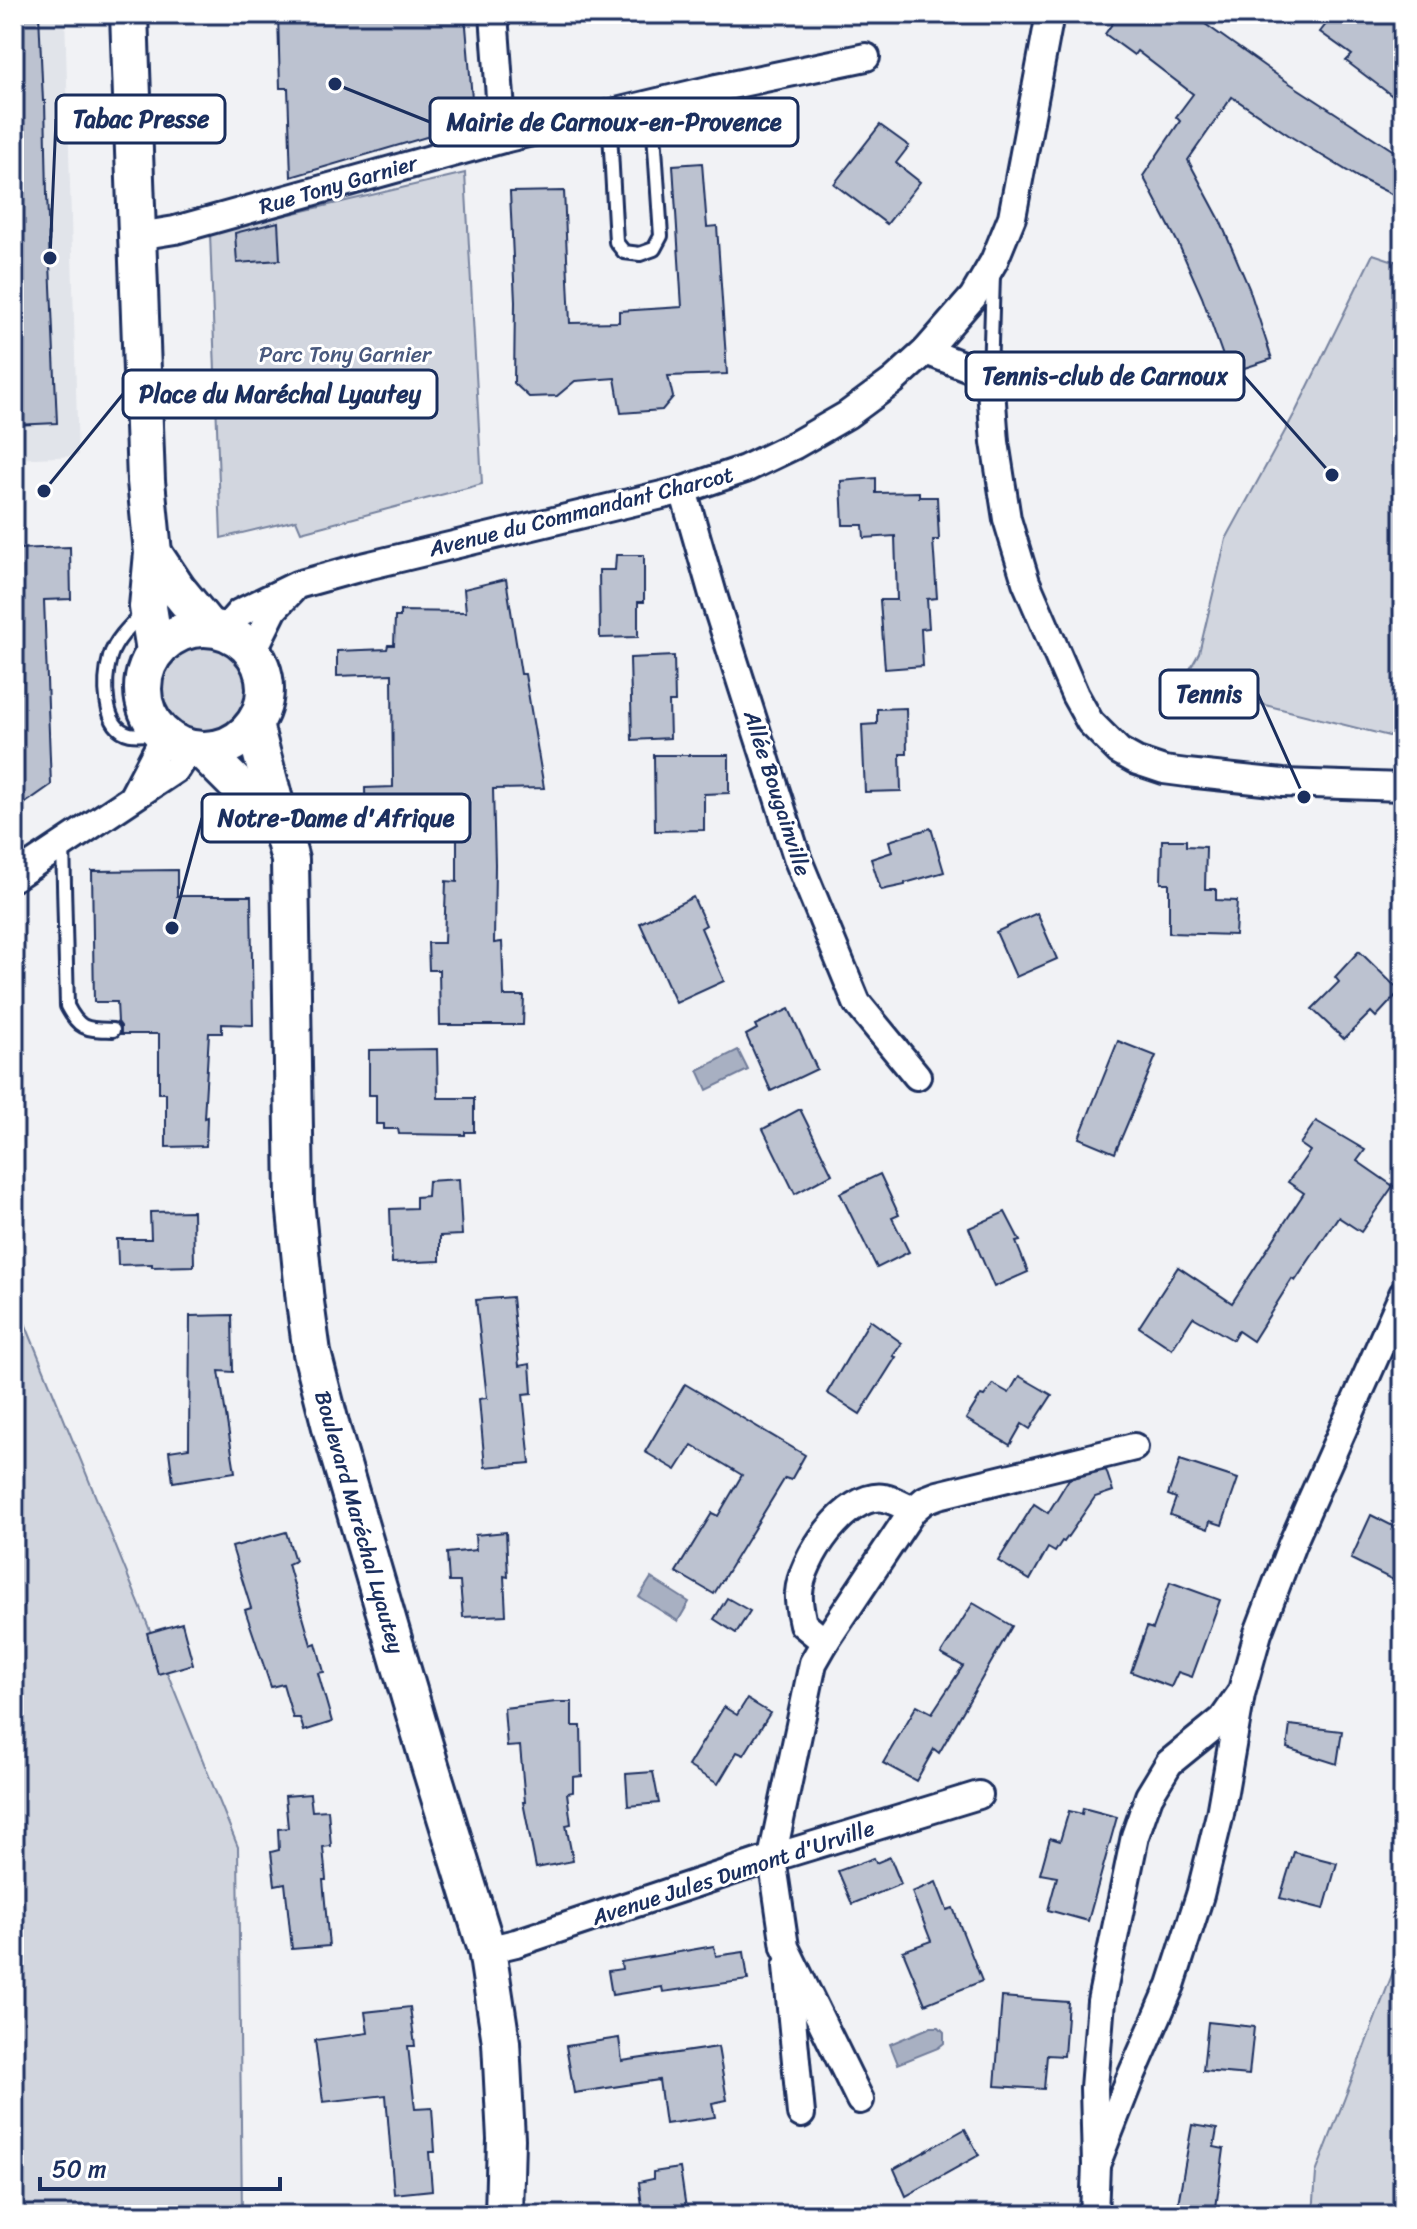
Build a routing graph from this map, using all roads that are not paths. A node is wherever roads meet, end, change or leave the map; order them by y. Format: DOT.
graph roads {
  1 [pos="129,14"];
  2 [pos="494,14"];
  3 [pos="1050,14"];
  4 [pos="866,57"];
  5 [pos="652,103"];
  6 [pos="609,113"];
  7 [pos="503,139"];
  8 [pos="138,236"];
  9 [pos="994,261"];
  10 [pos="926,351"];
  11 [pos="990,376"];
  12 [pos="683,490"];
  13 [pos="153,553"];
  14 [pos="297,585"];
  15 [pos="148,607"];
  16 [pos="216,629"];
  17 [pos="155,651"];
  18 [pos="253,651"];
  19 [pos="254,725"];
  20 [pos="179,742"];
  21 [pos="1403,787"];
  22 [pos="277,818"];
  23 [pos="63,844"];
  24 [pos="14,877"];
  25 [pos="113,1030"];
  26 [pos="917,1076"];
  27 [pos="1403,1294"];
  28 [pos="1134,1447"];
  29 [pos="913,1510"];
  30 [pos="825,1642"];
  31 [pos="1241,1694"];
  32 [pos="979,1795"];
  33 [pos="772,1858"];
  34 [pos="785,1947"];
  35 [pos="487,1950"];
  36 [pos="860,2100"];
  37 [pos="801,2114"];
  38 [pos="1096,2165"];
  39 [pos="504,2215"];
  40 [pos="1094,2215"];
  1 -- 8 [label="main road"];
  2 -- 7 [label="street"];
  3 -- 9 [label="street, Avenue du Commandant Charcot"];
  4 -- 5 [label="street, Rue Tony Garnier"];
  5 -- 6 [label="street, Rue Tony Garnier"];
  5 -- 6 [label="lane"];
  6 -- 7 [label="street, Rue Tony Garnier"];
  7 -- 8 [label="street, Rue Tony Garnier"];
  8 -- 13 [label="main road"];
  9 -- 10 [label="street, Avenue du Commandant Charcot"];
  9 -- 11 [label="lane"];
  10 -- 11 [label="street"];
  10 -- 12 [label="street, Avenue du Commandant Charcot"];
  11 -- 21 [label="street"];
  12 -- 14 [label="street, Avenue du Commandant Charcot"];
  12 -- 26 [label="street, Allée Bougainville"];
  13 -- 15 [label="main road"];
  13 -- 16 [label="main road"];
  14 -- 16 [label="street, Avenue du Commandant Charcot"];
  14 -- 18 [label="street"];
  15 -- 17 [label="main road"];
  15 -- 20 [label="lane"];
  16 -- 17 [label="main road"];
  16 -- 18 [label="main road"];
  17 -- 20 [label="main road"];
  18 -- 19 [label="main road"];
  19 -- 20 [label="main road"];
  19 -- 22 [label="main road, Boulevard Maréchal Lyautey"];
  20 -- 22 [label="main road"];
  20 -- 23 [label="street"];
  22 -- 35 [label="main road, Boulevard Maréchal Lyautey"];
  23 -- 24 [label="street"];
  23 -- 25 [label="lane"];
  27 -- 31 [label="street"];
  28 -- 29 [label="street"];
  29 -- 30 [label="street"];
  29 -- 30 [label="street"];
  30 -- 33 [label="street"];
  31 -- 38 [label="street"];
  31 -- 38 [label="street"];
  32 -- 33 [label="street, Avenue Jules Dumont d'Urville"];
  33 -- 34 [label="street"];
  33 -- 35 [label="street, Avenue Jules Dumont d'Urville"];
  34 -- 36 [label="street"];
  34 -- 37 [label="street"];
  35 -- 39 [label="main road, Boulevard Maréchal Lyautey"];
  38 -- 40 [label="street"];
}
